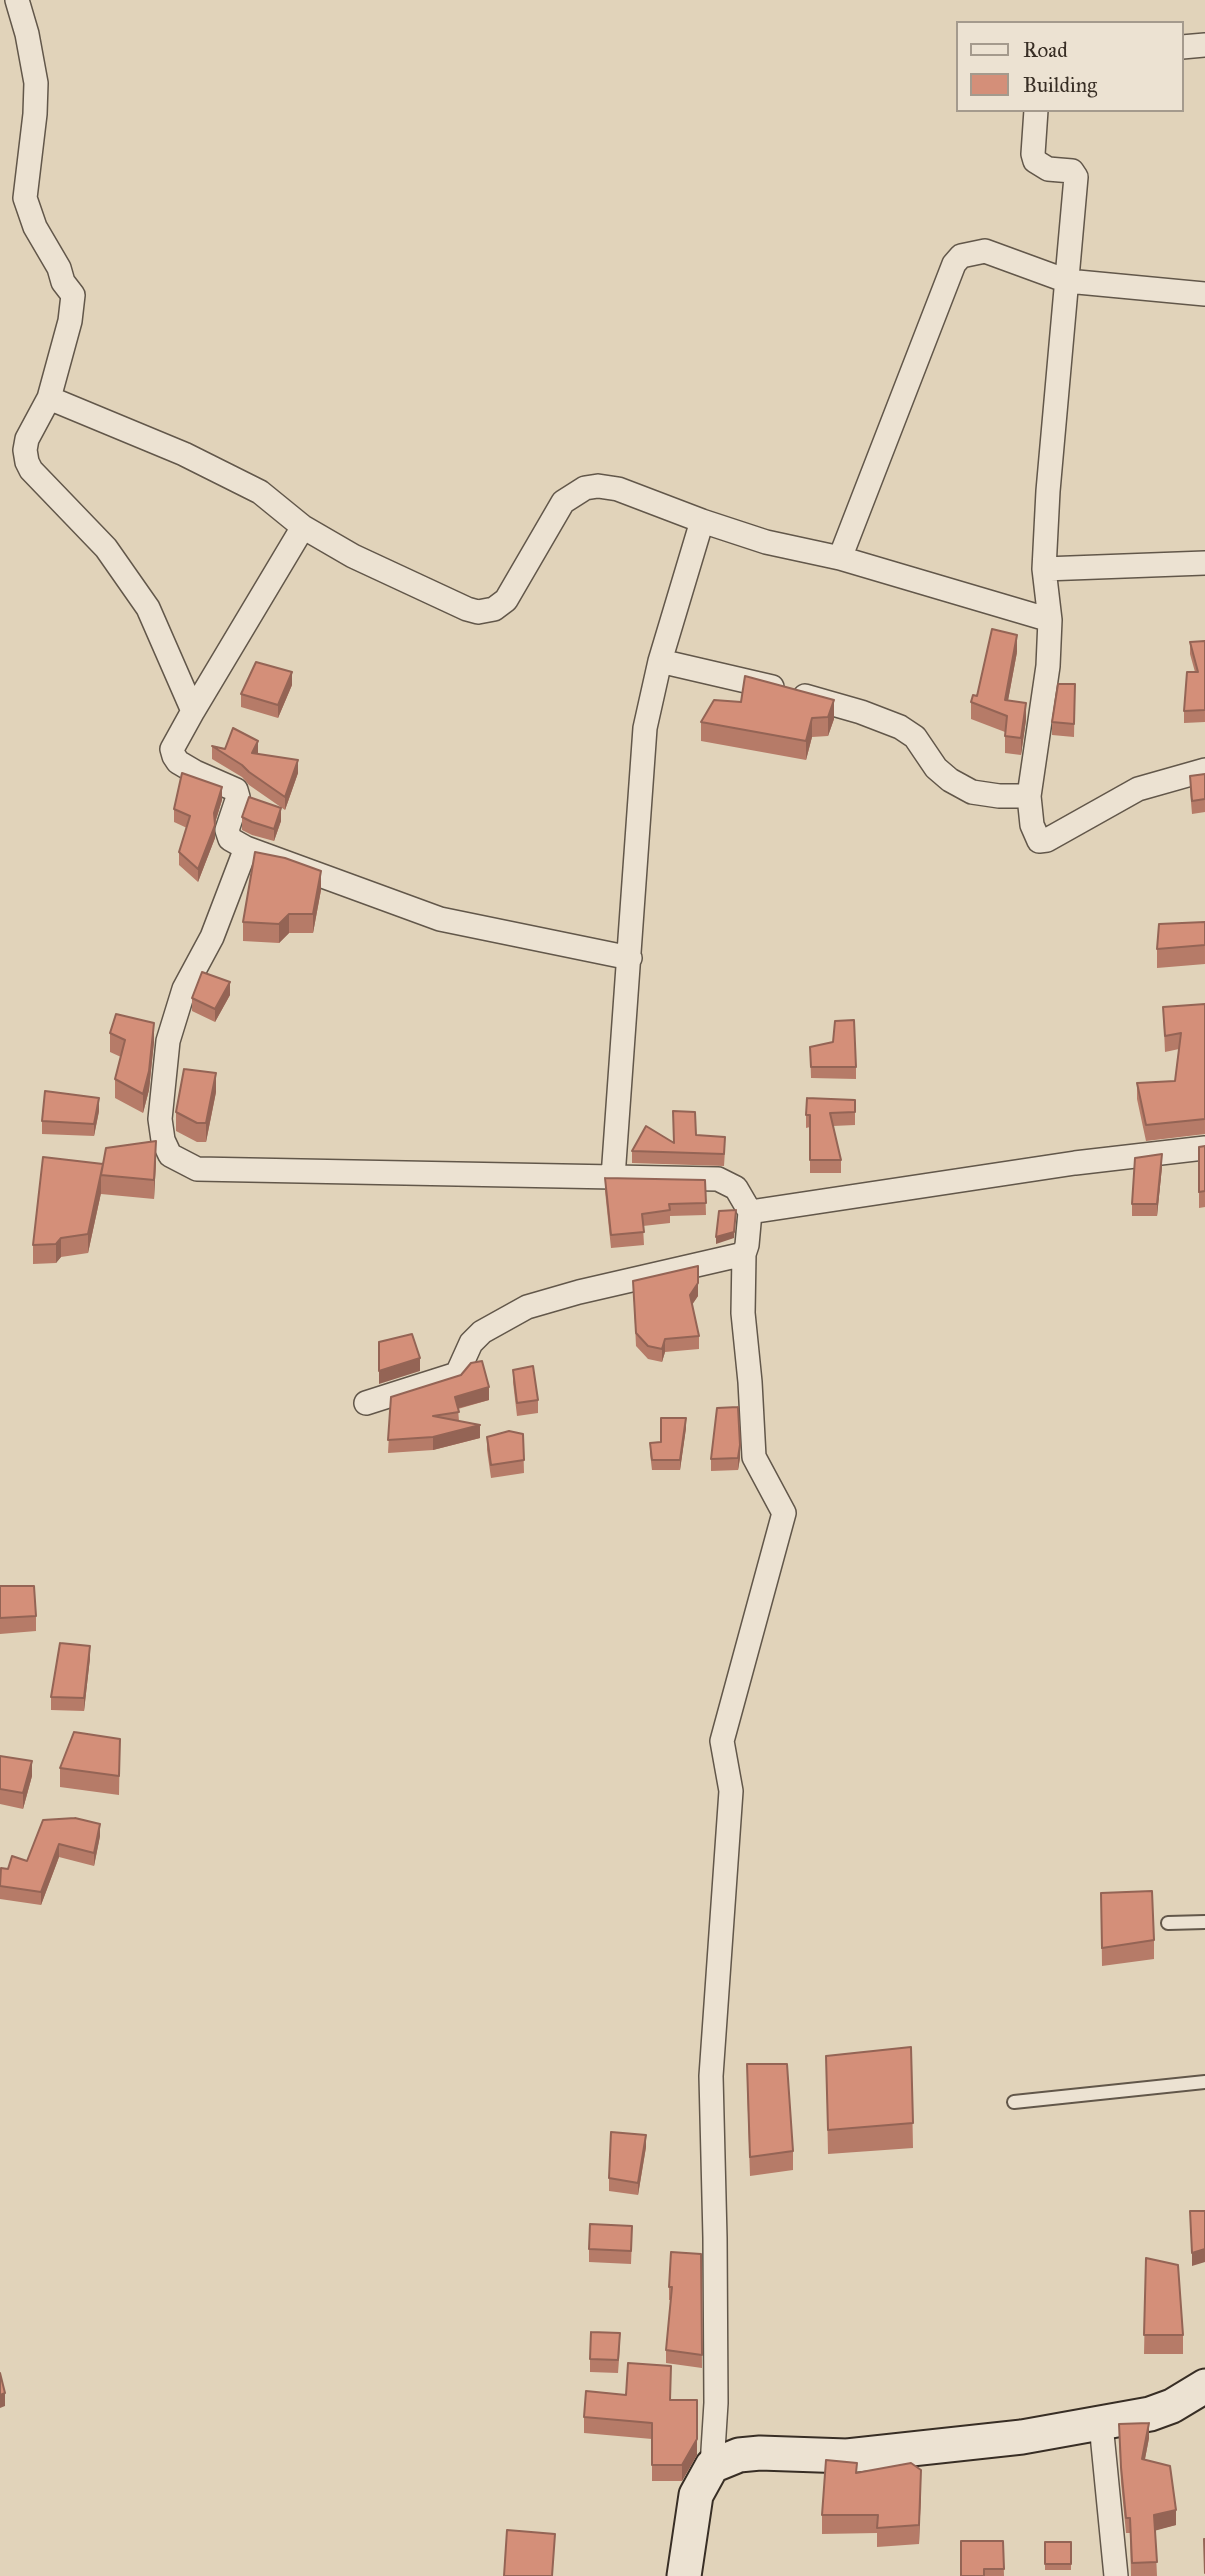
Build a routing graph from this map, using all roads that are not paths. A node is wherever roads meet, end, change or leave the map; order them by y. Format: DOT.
graph roads {
  1 [pos="18,0"];
  2 [pos="1205,45"];
  3 [pos="1184,47"];
  4 [pos="1036,112"];
  5 [pos="1067,281"];
  6 [pos="1205,294"];
  7 [pos="49,398"];
  8 [pos="702,521"];
  9 [pos="303,527"];
  10 [pos="840,558"];
  11 [pos="1205,563"];
  12 [pos="1044,569"];
  13 [pos="1049,620"];
  14 [pos="660,661"];
  15 [pos="193,711"];
  16 [pos="1205,770"];
  17 [pos="1029,796"];
  18 [pos="246,848"];
  19 [pos="630,958"];
  20 [pos="1205,1148"];
  21 [pos="613,1177"];
  22 [pos="750,1212"];
  23 [pos="744,1254"];
  24 [pos="366,1403"];
  25 [pos="1168,1923"];
  26 [pos="1205,1923"];
  27 [pos="1205,2082"];
  28 [pos="1014,2102"];
  29 [pos="1205,2386"];
  30 [pos="1101,2424"];
  31 [pos="712,2466"];
  32 [pos="684,2576"];
  33 [pos="1116,2576"];
  1 -- 7 [label="street"];
  2 -- 3 [label="street"];
  4 -- 5 [label="street"];
  5 -- 6 [label="street"];
  5 -- 10 [label="street"];
  5 -- 12 [label="street"];
  7 -- 9 [label="street"];
  7 -- 15 [label="street"];
  8 -- 9 [label="street"];
  8 -- 10 [label="street"];
  8 -- 14 [label="street"];
  9 -- 15 [label="street"];
  10 -- 13 [label="street"];
  11 -- 12 [label="street"];
  12 -- 13 [label="street"];
  13 -- 17 [label="street"];
  14 -- 17 [label="street"];
  14 -- 19 [label="street"];
  15 -- 18 [label="street"];
  16 -- 17 [label="street"];
  18 -- 19 [label="street"];
  18 -- 21 [label="street"];
  19 -- 21 [label="street"];
  20 -- 22 [label="street"];
  21 -- 22 [label="street"];
  22 -- 23 [label="street"];
  23 -- 24 [label="street"];
  23 -- 31 [label="street"];
  25 -- 26 [label="lane"];
  27 -- 28 [label="lane"];
  29 -- 30 [label="street"];
  30 -- 31 [label="street"];
  30 -- 33 [label="street"];
  31 -- 32 [label="street"];
}
